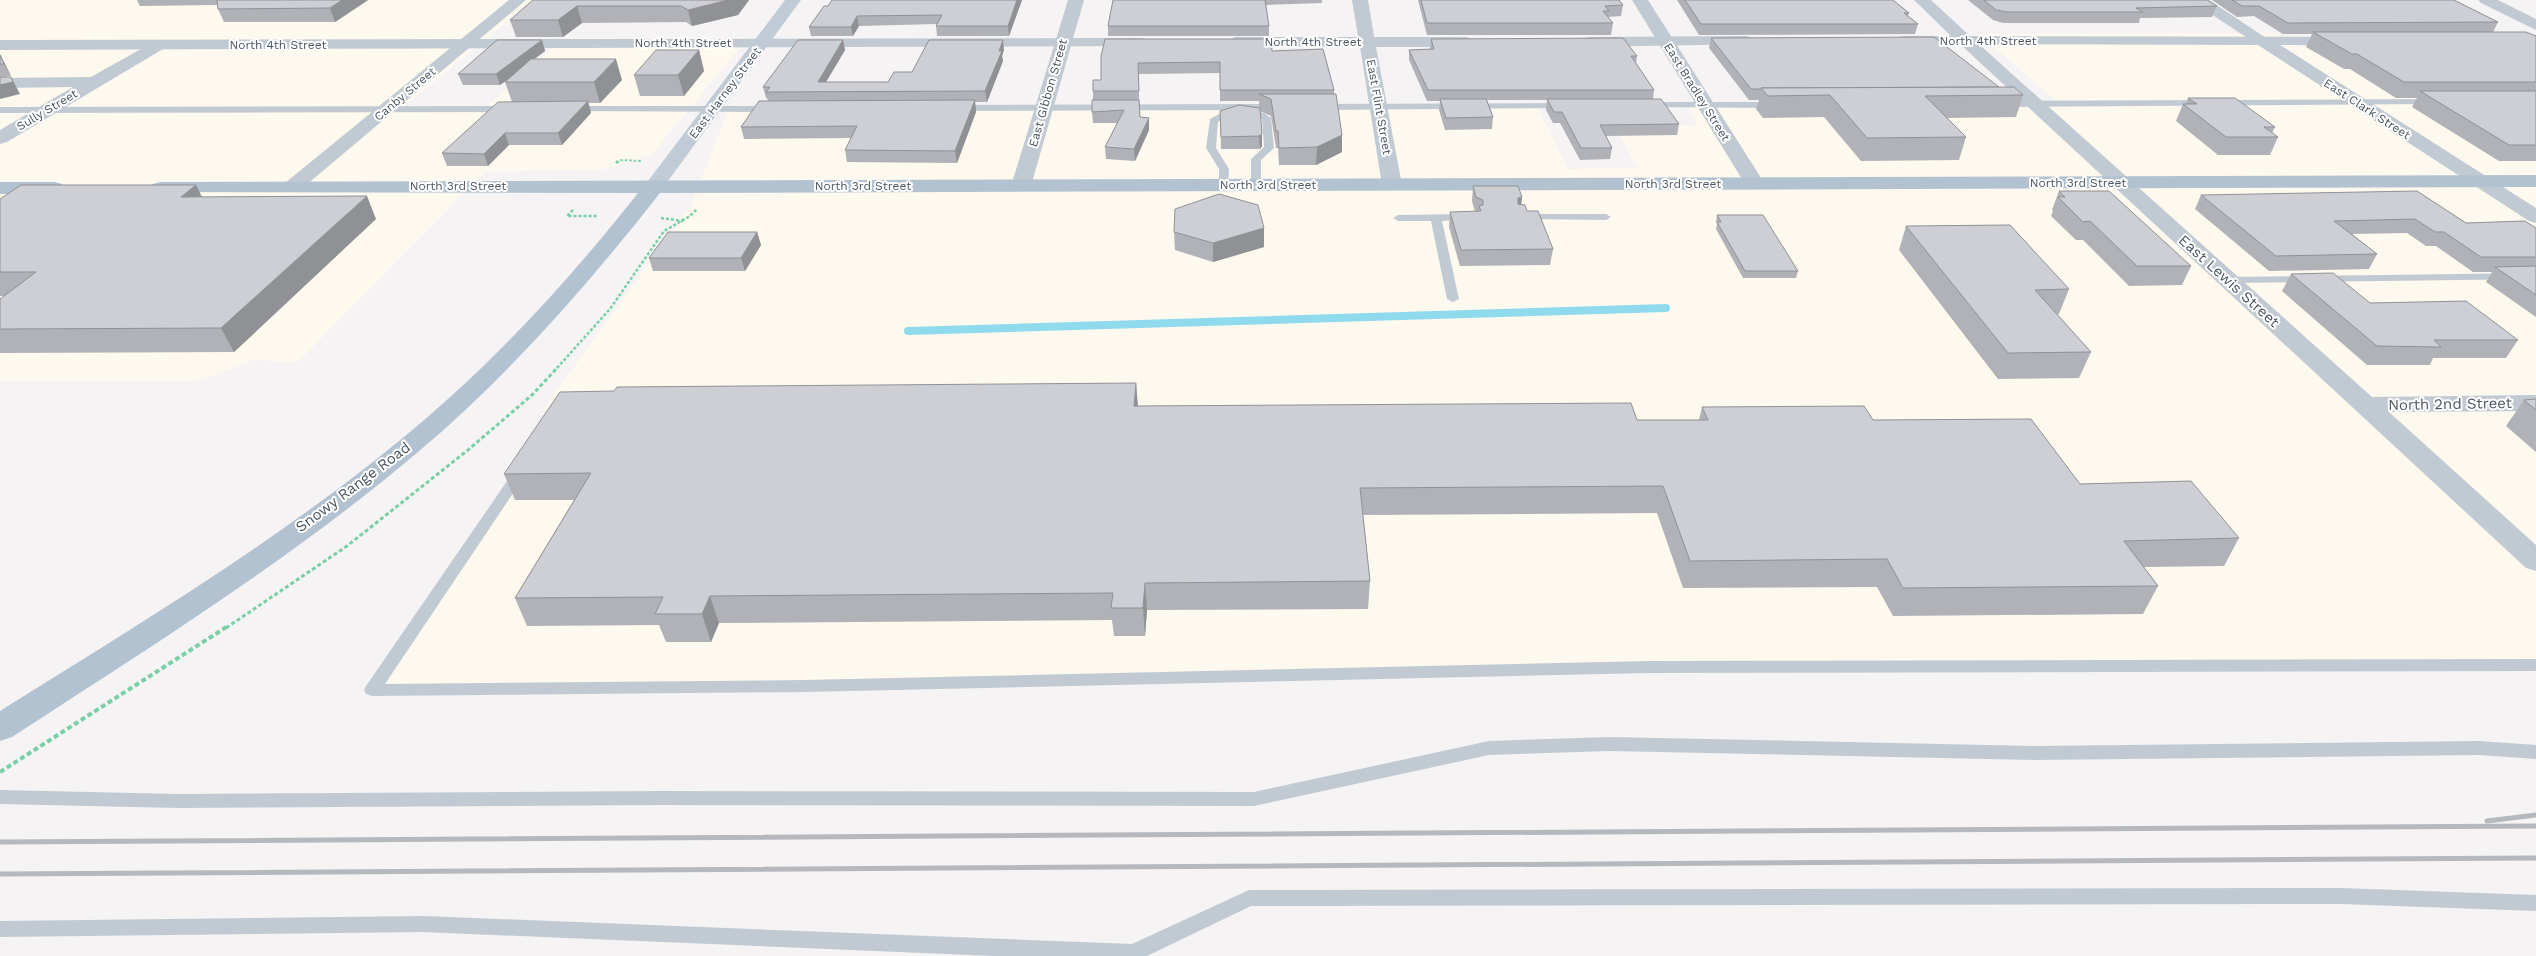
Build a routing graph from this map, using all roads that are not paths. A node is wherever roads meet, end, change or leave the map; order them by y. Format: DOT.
graph roads {
  1 [pos="518,0"];
  2 [pos="792,0"];
  3 [pos="1076,0"];
  4 [pos="1360,0"];
  5 [pos="1640,0"];
  6 [pos="1922,0"];
  7 [pos="2198,0"];
  8 [pos="2486,0"];
  9 [pos="2536,25"];
  10 [pos="2261,40"];
  11 [pos="2359,40"];
  12 [pos="1665,41"];
  13 [pos="1762,41"];
  14 [pos="1889,41"];
  15 [pos="1966,41"];
  16 [pos="1161,42"];
  17 [pos="1220,42"];
  18 [pos="1367,42"];
  19 [pos="1487,42"];
  20 [pos="1576,42"];
  21 [pos="762,43"];
  22 [pos="1063,43"];
  23 [pos="464,44"];
  24 [pos="0,45"];
  25 [pos="157,45"];
  26 [pos="94,82"];
  27 [pos="0,83"];
  28 [pos="2356,102"];
  29 [pos="2441,102"];
  30 [pos="1996,104"];
  31 [pos="2036,104"];
  32 [pos="1706,105"];
  33 [pos="1786,105"];
  34 [pos="1378,106"];
  35 [pos="1577,106"];
  36 [pos="1637,106"];
  37 [pos="1290,107"];
  38 [pos="1310,107"];
  39 [pos="946,108"];
  40 [pos="1044,108"];
  41 [pos="386,109"];
  42 [pos="520,109"];
  43 [pos="558,109"];
  44 [pos="714,109"];
  45 [pos="778,109"];
  46 [pos="0,110"];
  47 [pos="49,110"];
  48 [pos="0,138"];
  49 [pos="2480,181"];
  50 [pos="2536,181"];
  51 [pos="2122,183"];
  52 [pos="1392,184"];
  53 [pos="1755,184"];
  54 [pos="655,185"];
  55 [pos="1224,185"];
  56 [pos="1256,185"];
  57 [pos="1021,186"];
  58 [pos="292,187"];
  59 [pos="0,188"];
  60 [pos="78,188"];
  61 [pos="136,188"];
  62 [pos="2536,217"];
  63 [pos="1398,218"];
  64 [pos="1436,218"];
  65 [pos="1476,218"];
  66 [pos="1522,218"];
  67 [pos="1606,218"];
  68 [pos="2536,276"];
  69 [pos="2228,280"];
  70 [pos="1453,299"];
  71 [pos="2536,403"];
  72 [pos="2364,404"];
  73 [pos="529,460"];
  74 [pos="2536,561"];
  75 [pos="2536,665"];
  76 [pos="0,728"];
  77 [pos="2536,752"];
  78 [pos="0,797"];
  79 [pos="2536,903"];
  80 [pos="0,928"];
  1 -- 23 [label="street, Canby Street"];
  2 -- 21 [label="main road, East Harney Street"];
  3 -- 22 [label="street, East Gibbon Street"];
  4 -- 18 [label="street, East Flint Street"];
  5 -- 12 [label="street, East Bradley Street"];
  6 -- 15 [label="street, East Lewis Street"];
  7 -- 10 [label="street, East Clark Street"];
  8 -- 9 [label="street"];
  10 -- 11 [label="street, North 4th Street"];
  10 -- 15 [label="street, North 4th Street"];
  10 -- 28 [label="street, East Clark Street"];
  12 -- 13 [label="street"];
  12 -- 20 [label="street"];
  12 -- 32 [label="street, East Bradley Street"];
  14 -- 15 [label="street, North 4th Street"];
  15 -- 31 [label="street, East Lewis Street"];
  16 -- 22 [label="street, North 4th Street"];
  17 -- 18 [label="street, North 4th Street"];
  18 -- 19 [label="street, North 4th Street"];
  18 -- 34 [label="street, East Flint Street"];
  21 -- 22 [label="street, North 4th Street"];
  21 -- 23 [label="street, North 4th Street"];
  21 -- 44 [label="main road, East Harney Street"];
  22 -- 40 [label="street, East Gibbon Street"];
  23 -- 25 [label="street, North 4th Street"];
  23 -- 41 [label="street, Canby Street"];
  24 -- 25 [label="street, North 4th Street"];
  25 -- 26 [label="street, Sully Street"];
  26 -- 27 [label="street, Sully Street"];
  26 -- 47 [label="street, Sully Street"];
  28 -- 29 [label="lane"];
  28 -- 31 [label="lane"];
  28 -- 49 [label="street, East Clark Street"];
  30 -- 31 [label="lane"];
  31 -- 51 [label="street, East Lewis Street"];
  32 -- 33 [label="lane"];
  32 -- 36 [label="lane"];
  32 -- 53 [label="street, East Bradley Street"];
  34 -- 35 [label="lane"];
  34 -- 38 [label="lane"];
  34 -- 52 [label="street, East Flint Street"];
  37 -- 40 [label="lane"];
  39 -- 40 [label="lane"];
  40 -- 57 [label="street, East Gibbon Street"];
  41 -- 42 [label="lane"];
  41 -- 47 [label="lane"];
  41 -- 58 [label="street, Canby Street"];
  43 -- 44 [label="lane"];
  44 -- 45 [label="lane"];
  44 -- 54 [label="main road, East Harney Street"];
  46 -- 47 [label="lane"];
  47 -- 48 [label="street, Sully Street"];
  49 -- 50 [label="main road, North 3rd Street"];
  49 -- 51 [label="main road, North 3rd Street"];
  49 -- 62 [label="street, East Clark Street"];
  51 -- 53 [label="main road, North 3rd Street"];
  51 -- 69 [label="street, East Lewis Street"];
  52 -- 53 [label="main road, North 3rd Street"];
  52 -- 56 [label="main road, North 3rd Street"];
  54 -- 57 [label="main road, North 3rd Street"];
  54 -- 58 [label="main road, North 3rd Street"];
  54 -- 76 [label="main road, Snowy Range Road"];
  55 -- 56 [label="main road, North 3rd Street"];
  55 -- 56 [label="lane"];
  55 -- 57 [label="main road, North 3rd Street"];
  58 -- 61 [label="main road, North 3rd Street"];
  59 -- 60 [label="main road"];
  63 -- 64 [label="lane"];
  64 -- 65 [label="lane"];
  64 -- 70 [label="lane"];
  66 -- 67 [label="lane"];
  68 -- 69 [label="lane"];
  69 -- 72 [label="street, East Lewis Street"];
  71 -- 72 [label="street, North 2nd Street"];
  72 -- 74 [label="street, East Lewis Street"];
  73 -- 75 [label="lane"];
  77 -- 78 [label="lane"];
  79 -- 80 [label="lane"];
}
